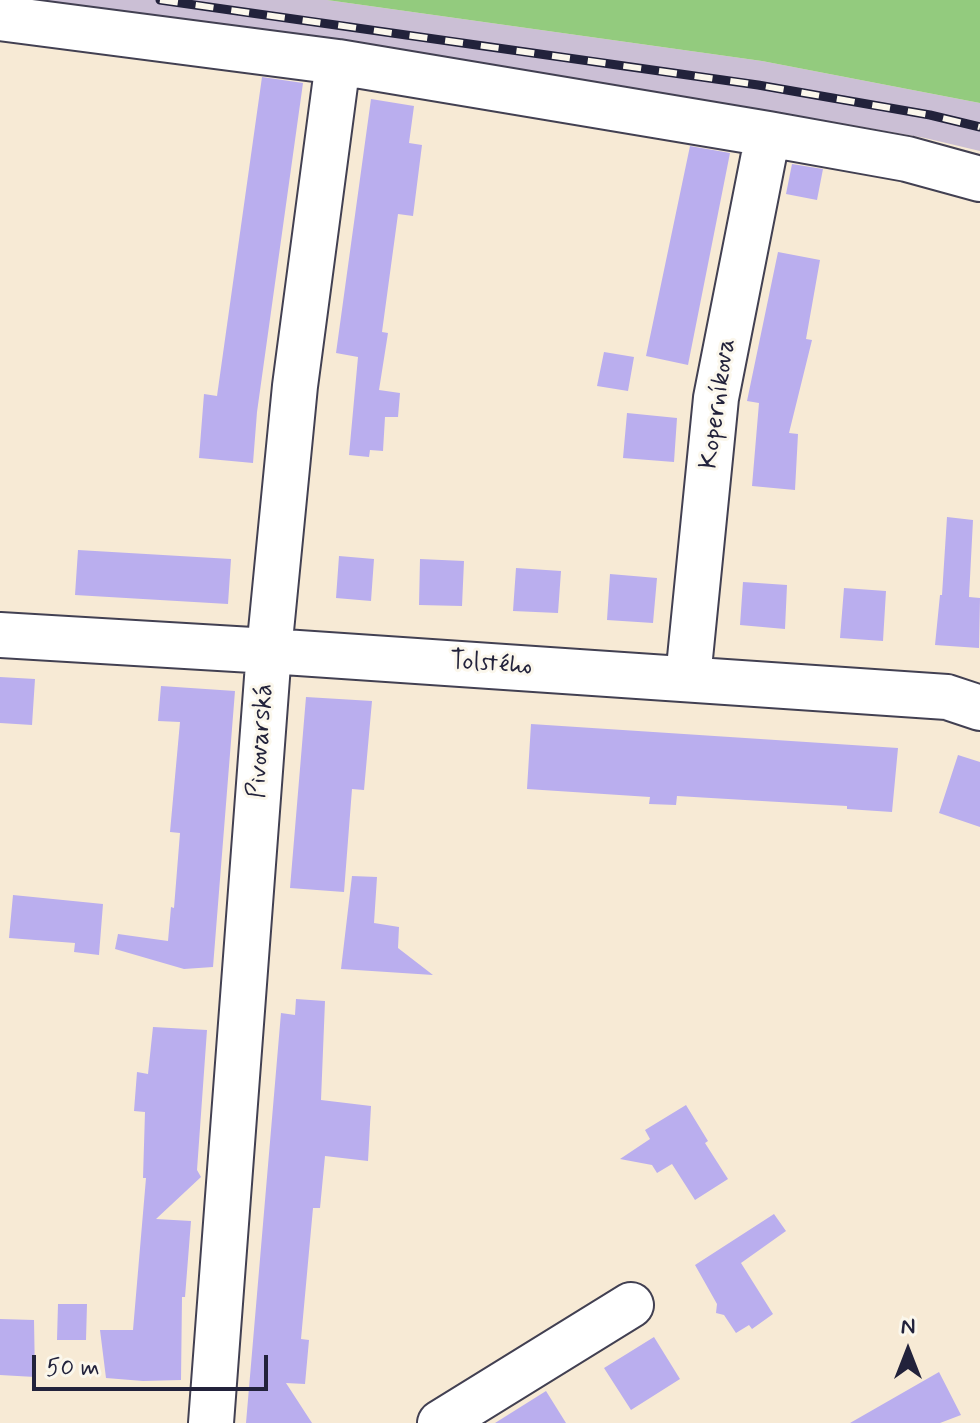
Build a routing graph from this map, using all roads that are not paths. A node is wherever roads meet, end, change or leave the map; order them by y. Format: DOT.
graph roads {
  1 [pos="0,18"];
  2 [pos="338,62"];
  3 [pos="768,134"];
  4 [pos="980,179"];
  5 [pos="0,635"];
  6 [pos="269,651"];
  7 [pos="688,678"];
  8 [pos="980,708"];
  9 [pos="631,1305"];
  10 [pos="211,1423"];
  11 [pos="440,1423"];
  1 -- 2 [label="street"];
  2 -- 3 [label="street"];
  2 -- 6 [label="street, Pivovarská"];
  3 -- 4 [label="street"];
  3 -- 7 [label="street, Koperníkova"];
  5 -- 6 [label="street, Tolstého"];
  6 -- 7 [label="street, Tolstého"];
  6 -- 10 [label="street, Pivovarská"];
  7 -- 8 [label="street, Tolstého"];
  9 -- 11 [label="street"];
}
